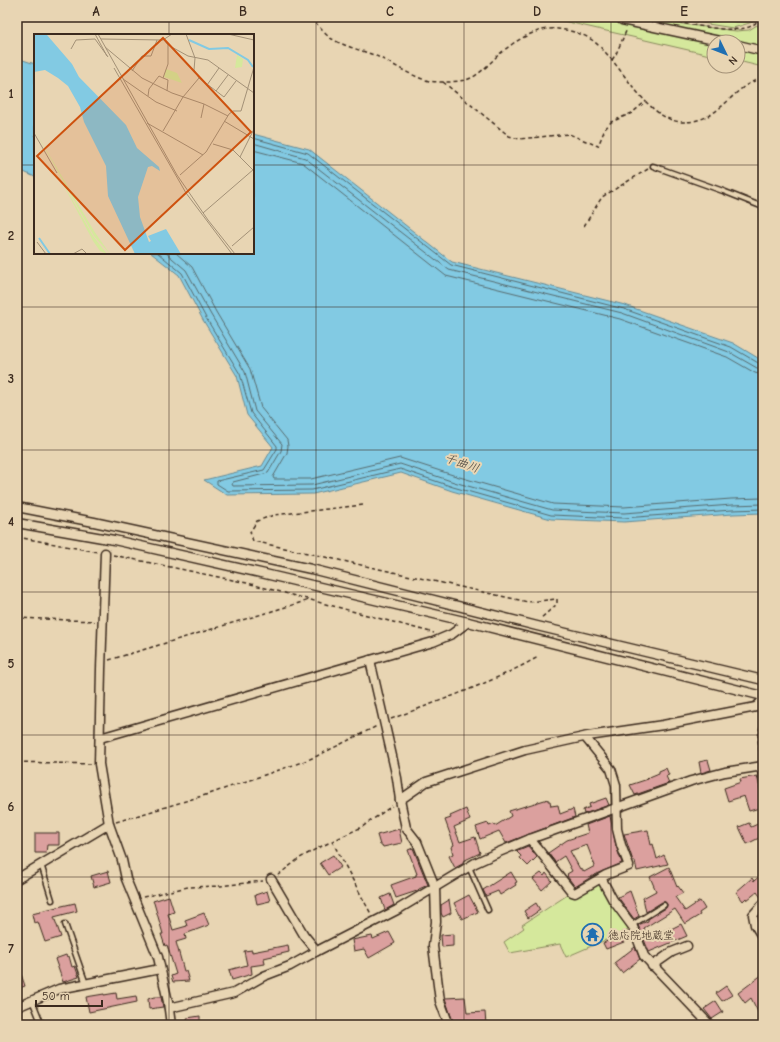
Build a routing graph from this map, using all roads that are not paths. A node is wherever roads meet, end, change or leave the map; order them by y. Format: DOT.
graph roads {
  1 [pos="622,20"];
  2 [pos="706,38"];
  3 [pos="746,47"];
  4 [pos="763,50"];
  5 [pos="653,166"];
  6 [pos="763,207"];
  7 [pos="17,508"];
  8 [pos="17,523"];
  9 [pos="105,553"];
  10 [pos="468,622"];
  11 [pos="370,660"];
  12 [pos="763,680"];
  13 [pos="763,696"];
  14 [pos="763,700"];
  15 [pos="585,737"];
  16 [pos="100,738"];
  17 [pos="762,766"];
  18 [pos="763,776"];
  19 [pos="400,800"];
  20 [pos="616,808"];
  21 [pos="109,824"];
  22 [pos="530,839"];
  23 [pos="41,864"];
  24 [pos="469,867"];
  25 [pos="601,878"];
  26 [pos="17,879"];
  27 [pos="271,879"];
  28 [pos="435,887"];
  29 [pos="52,900"];
  30 [pos="763,904"];
  31 [pos="664,905"];
  32 [pos="488,910"];
  33 [pos="65,924"];
  34 [pos="631,925"];
  35 [pos="763,938"];
  36 [pos="687,946"];
  37 [pos="317,951"];
  38 [pos="652,966"];
  39 [pos="160,969"];
  40 [pos="86,984"];
  41 [pos="32,1000"];
  42 [pos="17,1006"];
  43 [pos="169,1008"];
  44 [pos="42,1025"];
  45 [pos="171,1025"];
  46 [pos="449,1025"];
  47 [pos="710,1025"];
  1 -- 2 [label="street"];
  3 -- 4 [label="street"];
  5 -- 6 [label="lane"];
  7 -- 12 [label="street"];
  8 -- 10 [label="street"];
  9 -- 16 [label="street"];
  10 -- 11 [label="street"];
  10 -- 13 [label="street"];
  11 -- 16 [label="street"];
  11 -- 19 [label="street"];
  14 -- 15 [label="street"];
  15 -- 19 [label="street"];
  15 -- 20 [label="street"];
  16 -- 21 [label="street"];
  17 -- 18 [label="street"];
  17 -- 20 [label="street"];
  19 -- 28 [label="street"];
  20 -- 22 [label="street"];
  20 -- 25 [label="street"];
  21 -- 23 [label="street"];
  21 -- 39 [label="street"];
  22 -- 24 [label="street"];
  22 -- 25 [label="street"];
  23 -- 26 [label="street"];
  23 -- 29 [label="lane"];
  24 -- 28 [label="street"];
  24 -- 32 [label="lane"];
  25 -- 34 [label="street"];
  27 -- 37 [label="street"];
  28 -- 37 [label="street"];
  28 -- 46 [label="street"];
  30 -- 35 [label="street"];
  31 -- 34 [label="lane"];
  33 -- 40 [label="lane"];
  34 -- 38 [label="street"];
  36 -- 38 [label="street"];
  37 -- 43 [label="street"];
  38 -- 47 [label="street"];
  39 -- 40 [label="street"];
  39 -- 43 [label="street"];
  40 -- 41 [label="street"];
  41 -- 42 [label="street"];
  41 -- 44 [label="lane"];
  43 -- 45 [label="street"];
}
